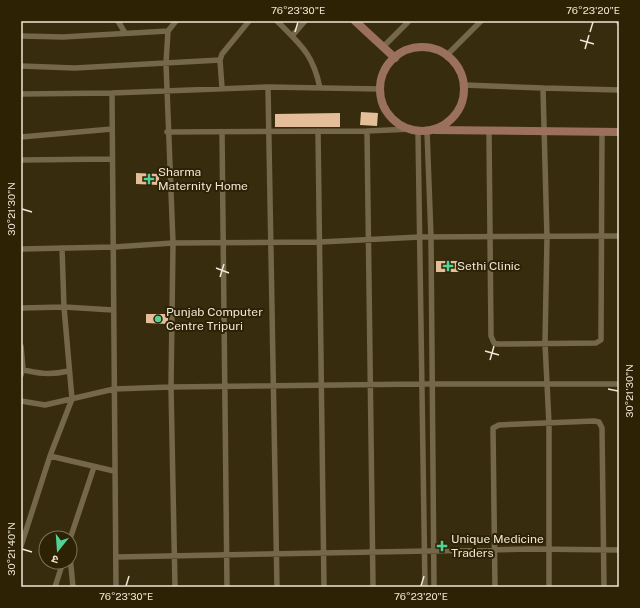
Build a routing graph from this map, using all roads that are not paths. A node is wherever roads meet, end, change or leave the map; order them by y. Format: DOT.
graph roads {
  1 [pos="118,21"];
  2 [pos="176,21"];
  3 [pos="249,21"];
  4 [pos="277,21"];
  5 [pos="305,21"];
  6 [pos="356,21"];
  7 [pos="481,21"];
  8 [pos="408,22"];
  9 [pos="168,31"];
  10 [pos="125,33"];
  11 [pos="21,36"];
  12 [pos="292,36"];
  13 [pos="384,47"];
  14 [pos="447,55"];
  15 [pos="395,58"];
  16 [pos="220,60"];
  17 [pos="166,63"];
  18 [pos="21,66"];
  19 [pos="464,85"];
  20 [pos="268,87"];
  21 [pos="222,88"];
  22 [pos="320,88"];
  23 [pos="543,88"];
  24 [pos="380,89"];
  25 [pos="167,90"];
  26 [pos="619,90"];
  27 [pos="112,93"];
  28 [pos="21,94"];
  29 [pos="112,129"];
  30 [pos="423,130"];
  31 [pos="318,131"];
  32 [pos="367,131"];
  33 [pos="168,132"];
  34 [pos="222,132"];
  35 [pos="270,132"];
  36 [pos="489,132"];
  37 [pos="544,132"];
  38 [pos="602,132"];
  39 [pos="619,132"];
  40 [pos="21,137"];
  41 [pos="21,160"];
  42 [pos="112,160"];
  43 [pos="430,236"];
  44 [pos="600,236"];
  45 [pos="619,236"];
  46 [pos="420,237"];
  47 [pos="490,237"];
  48 [pos="547,238"];
  49 [pos="368,240"];
  50 [pos="272,241"];
  51 [pos="320,242"];
  52 [pos="173,243"];
  53 [pos="224,243"];
  54 [pos="114,247"];
  55 [pos="62,248"];
  56 [pos="21,249"];
  57 [pos="64,307"];
  58 [pos="21,308"];
  59 [pos="113,310"];
  60 [pos="545,343"];
  61 [pos="21,346"];
  62 [pos="22,371"];
  63 [pos="69,371"];
  64 [pos="548,383"];
  65 [pos="370,384"];
  66 [pos="422,384"];
  67 [pos="431,384"];
  68 [pos="619,384"];
  69 [pos="321,385"];
  70 [pos="225,386"];
  71 [pos="274,386"];
  72 [pos="172,387"];
  73 [pos="114,389"];
  74 [pos="72,399"];
  75 [pos="21,401"];
  76 [pos="549,424"];
  77 [pos="50,456"];
  78 [pos="94,467"];
  79 [pos="114,472"];
  80 [pos="73,530"];
  81 [pos="21,546"];
  82 [pos="495,550"];
  83 [pos="549,550"];
  84 [pos="603,550"];
  85 [pos="619,550"];
  86 [pos="434,551"];
  87 [pos="373,552"];
  88 [pos="425,552"];
  89 [pos="323,553"];
  90 [pos="227,554"];
  91 [pos="277,554"];
  92 [pos="174,555"];
  93 [pos="116,557"];
  94 [pos="60,570"];
  95 [pos="71,570"];
  96 [pos="54,587"];
  97 [pos="73,587"];
  98 [pos="116,587"];
  99 [pos="175,587"];
  100 [pos="227,587"];
  101 [pos="277,587"];
  102 [pos="324,587"];
  103 [pos="373,587"];
  104 [pos="425,587"];
  105 [pos="434,587"];
  106 [pos="495,587"];
  107 [pos="549,587"];
  108 [pos="604,587"];
  1 -- 10 [label="street"];
  2 -- 9 [label="street"];
  3 -- 16 [label="street"];
  4 -- 12 [label="street"];
  5 -- 12 [label="street"];
  6 -- 13 [label="street"];
  7 -- 14 [label="street"];
  8 -- 13 [label="street"];
  9 -- 10 [label="street"];
  9 -- 17 [label="street"];
  10 -- 11 [label="street"];
  12 -- 22 [label="street"];
  13 -- 15 [label="street"];
  14 -- 15 [label="street"];
  14 -- 19 [label="street"];
  15 -- 24 [label="street"];
  16 -- 17 [label="street"];
  16 -- 21 [label="street"];
  17 -- 18 [label="street"];
  17 -- 25 [label="street"];
  19 -- 23 [label="street"];
  19 -- 30 [label="street"];
  20 -- 21 [label="street"];
  20 -- 22 [label="street"];
  20 -- 35 [label="street"];
  21 -- 25 [label="street"];
  22 -- 24 [label="street"];
  23 -- 26 [label="street"];
  23 -- 37 [label="street"];
  24 -- 30 [label="street"];
  25 -- 27 [label="street"];
  25 -- 33 [label="street"];
  27 -- 28 [label="street"];
  27 -- 29 [label="street"];
  29 -- 40 [label="street"];
  29 -- 42 [label="street"];
  30 -- 32 [label="street"];
  30 -- 36 [label="street"];
  30 -- 43 [label="street"];
  30 -- 46 [label="street"];
  31 -- 32 [label="street"];
  31 -- 35 [label="street"];
  31 -- 51 [label="street"];
  32 -- 49 [label="street"];
  33 -- 34 [label="street"];
  33 -- 52 [label="street"];
  34 -- 35 [label="street"];
  34 -- 53 [label="street"];
  35 -- 50 [label="street"];
  36 -- 37 [label="street"];
  36 -- 47 [label="street"];
  37 -- 38 [label="street"];
  37 -- 48 [label="street"];
  38 -- 39 [label="street"];
  38 -- 44 [label="street"];
  41 -- 42 [label="street"];
  42 -- 54 [label="street"];
  43 -- 46 [label="street"];
  43 -- 47 [label="street"];
  43 -- 67 [label="street"];
  44 -- 45 [label="street"];
  44 -- 48 [label="street"];
  44 -- 60 [label="street"];
  46 -- 49 [label="street"];
  46 -- 66 [label="street"];
  47 -- 48 [label="street"];
  47 -- 60 [label="street"];
  48 -- 60 [label="street"];
  49 -- 51 [label="street"];
  49 -- 65 [label="street"];
  50 -- 51 [label="street"];
  50 -- 53 [label="street"];
  50 -- 71 [label="street"];
  51 -- 69 [label="street"];
  52 -- 53 [label="street"];
  52 -- 54 [label="street"];
  52 -- 72 [label="street"];
  53 -- 70 [label="street"];
  54 -- 55 [label="street"];
  54 -- 59 [label="street"];
  55 -- 56 [label="street"];
  55 -- 57 [label="street"];
  57 -- 58 [label="street"];
  57 -- 59 [label="street"];
  57 -- 63 [label="street"];
  59 -- 73 [label="street"];
  60 -- 64 [label="street"];
  61 -- 62 [label="street"];
  62 -- 63 [label="street"];
  63 -- 74 [label="street"];
  64 -- 67 [label="street"];
  64 -- 68 [label="street"];
  64 -- 76 [label="street"];
  65 -- 66 [label="street"];
  65 -- 69 [label="street"];
  65 -- 87 [label="street"];
  66 -- 67 [label="street"];
  66 -- 88 [label="street"];
  67 -- 86 [label="street"];
  69 -- 71 [label="street"];
  69 -- 89 [label="street"];
  70 -- 71 [label="street"];
  70 -- 72 [label="street"];
  70 -- 90 [label="street"];
  71 -- 91 [label="street"];
  72 -- 73 [label="street"];
  72 -- 92 [label="street"];
  73 -- 74 [label="street"];
  73 -- 79 [label="street"];
  74 -- 75 [label="street"];
  74 -- 77 [label="street"];
  76 -- 82 [label="street"];
  76 -- 83 [label="street"];
  76 -- 84 [label="street"];
  77 -- 78 [label="street"];
  77 -- 81 [label="street"];
  78 -- 79 [label="street"];
  78 -- 80 [label="street"];
  79 -- 93 [label="street"];
  82 -- 83 [label="street"];
  82 -- 86 [label="street"];
  82 -- 106 [label="street"];
  83 -- 84 [label="street"];
  83 -- 107 [label="street"];
  84 -- 85 [label="street"];
  84 -- 108 [label="street"];
  86 -- 88 [label="street"];
  86 -- 105 [label="street"];
  87 -- 88 [label="street"];
  87 -- 89 [label="street"];
  87 -- 103 [label="street"];
  88 -- 104 [label="street"];
  89 -- 91 [label="street"];
  89 -- 102 [label="street"];
  90 -- 91 [label="street"];
  90 -- 92 [label="street"];
  90 -- 100 [label="street"];
  91 -- 101 [label="street"];
  92 -- 93 [label="street"];
  92 -- 99 [label="street"];
  93 -- 98 [label="street"];
  94 -- 96 [label="street"];
  95 -- 97 [label="street"];
}
